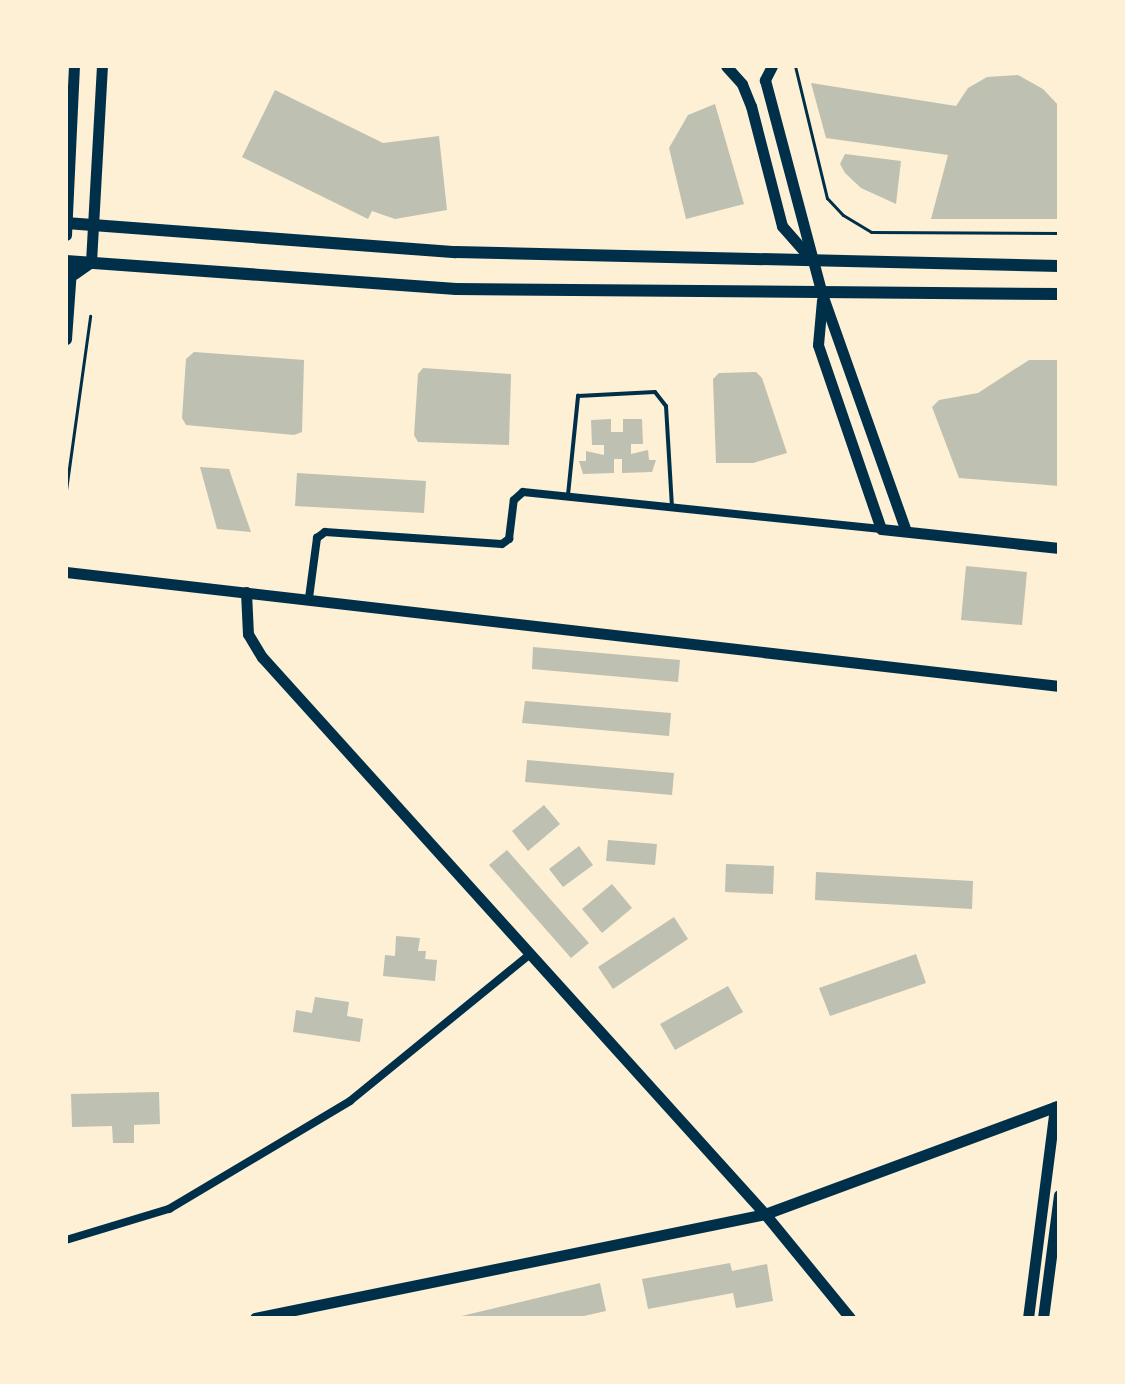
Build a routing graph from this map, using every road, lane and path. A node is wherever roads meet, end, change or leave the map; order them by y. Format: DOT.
graph roads {
  1 [pos="74,66"];
  2 [pos="102,66"];
  3 [pos="726,66"];
  4 [pos="772,66"];
  5 [pos="795,66"];
  6 [pos="95,224"];
  7 [pos="66,227"];
  8 [pos="1059,233"];
  9 [pos="91,262"];
  10 [pos="814,263"];
  11 [pos="69,266"];
  12 [pos="1059,266"];
  13 [pos="822,294"];
  14 [pos="1059,294"];
  15 [pos="90,316"];
  16 [pos="66,339"];
  17 [pos="66,490"];
  18 [pos="568,495"];
  19 [pos="672,506"];
  20 [pos="881,529"];
  21 [pos="906,531"];
  22 [pos="1059,548"];
  23 [pos="66,572"];
  24 [pos="246,592"];
  25 [pos="309,598"];
  26 [pos="1059,686"];
  27 [pos="530,954"];
  28 [pos="1057,1106"];
  29 [pos="1059,1195"];
  30 [pos="765,1214"];
  31 [pos="66,1240"];
  32 [pos="256,1318"];
  33 [pos="850,1318"];
  34 [pos="1028,1318"];
  35 [pos="1043,1318"];
  1 -- 7 [label="street"];
  2 -- 6 [label="street"];
  3 -- 10 [label="street"];
  4 -- 10 [label="street"];
  5 -- 8 [label="path"];
  6 -- 7 [label="main road"];
  6 -- 9 [label="street"];
  6 -- 10 [label="main road"];
  9 -- 11 [label="main road"];
  9 -- 13 [label="main road"];
  10 -- 12 [label="main road"];
  10 -- 13 [label="street"];
  11 -- 16 [label="street"];
  13 -- 14 [label="main road"];
  13 -- 20 [label="street"];
  13 -- 21 [label="street"];
  15 -- 17 [label="path"];
  18 -- 19 [label="street"];
  18 -- 19 [label="lane"];
  18 -- 25 [label="street"];
  19 -- 20 [label="street"];
  20 -- 21 [label="street"];
  21 -- 22 [label="street"];
  23 -- 24 [label="street"];
  24 -- 25 [label="street"];
  24 -- 27 [label="street"];
  25 -- 26 [label="street"];
  27 -- 30 [label="street"];
  27 -- 31 [label="street"];
  28 -- 30 [label="street"];
  28 -- 34 [label="street"];
  29 -- 35 [label="street"];
  30 -- 32 [label="street"];
  30 -- 33 [label="street"];
}
